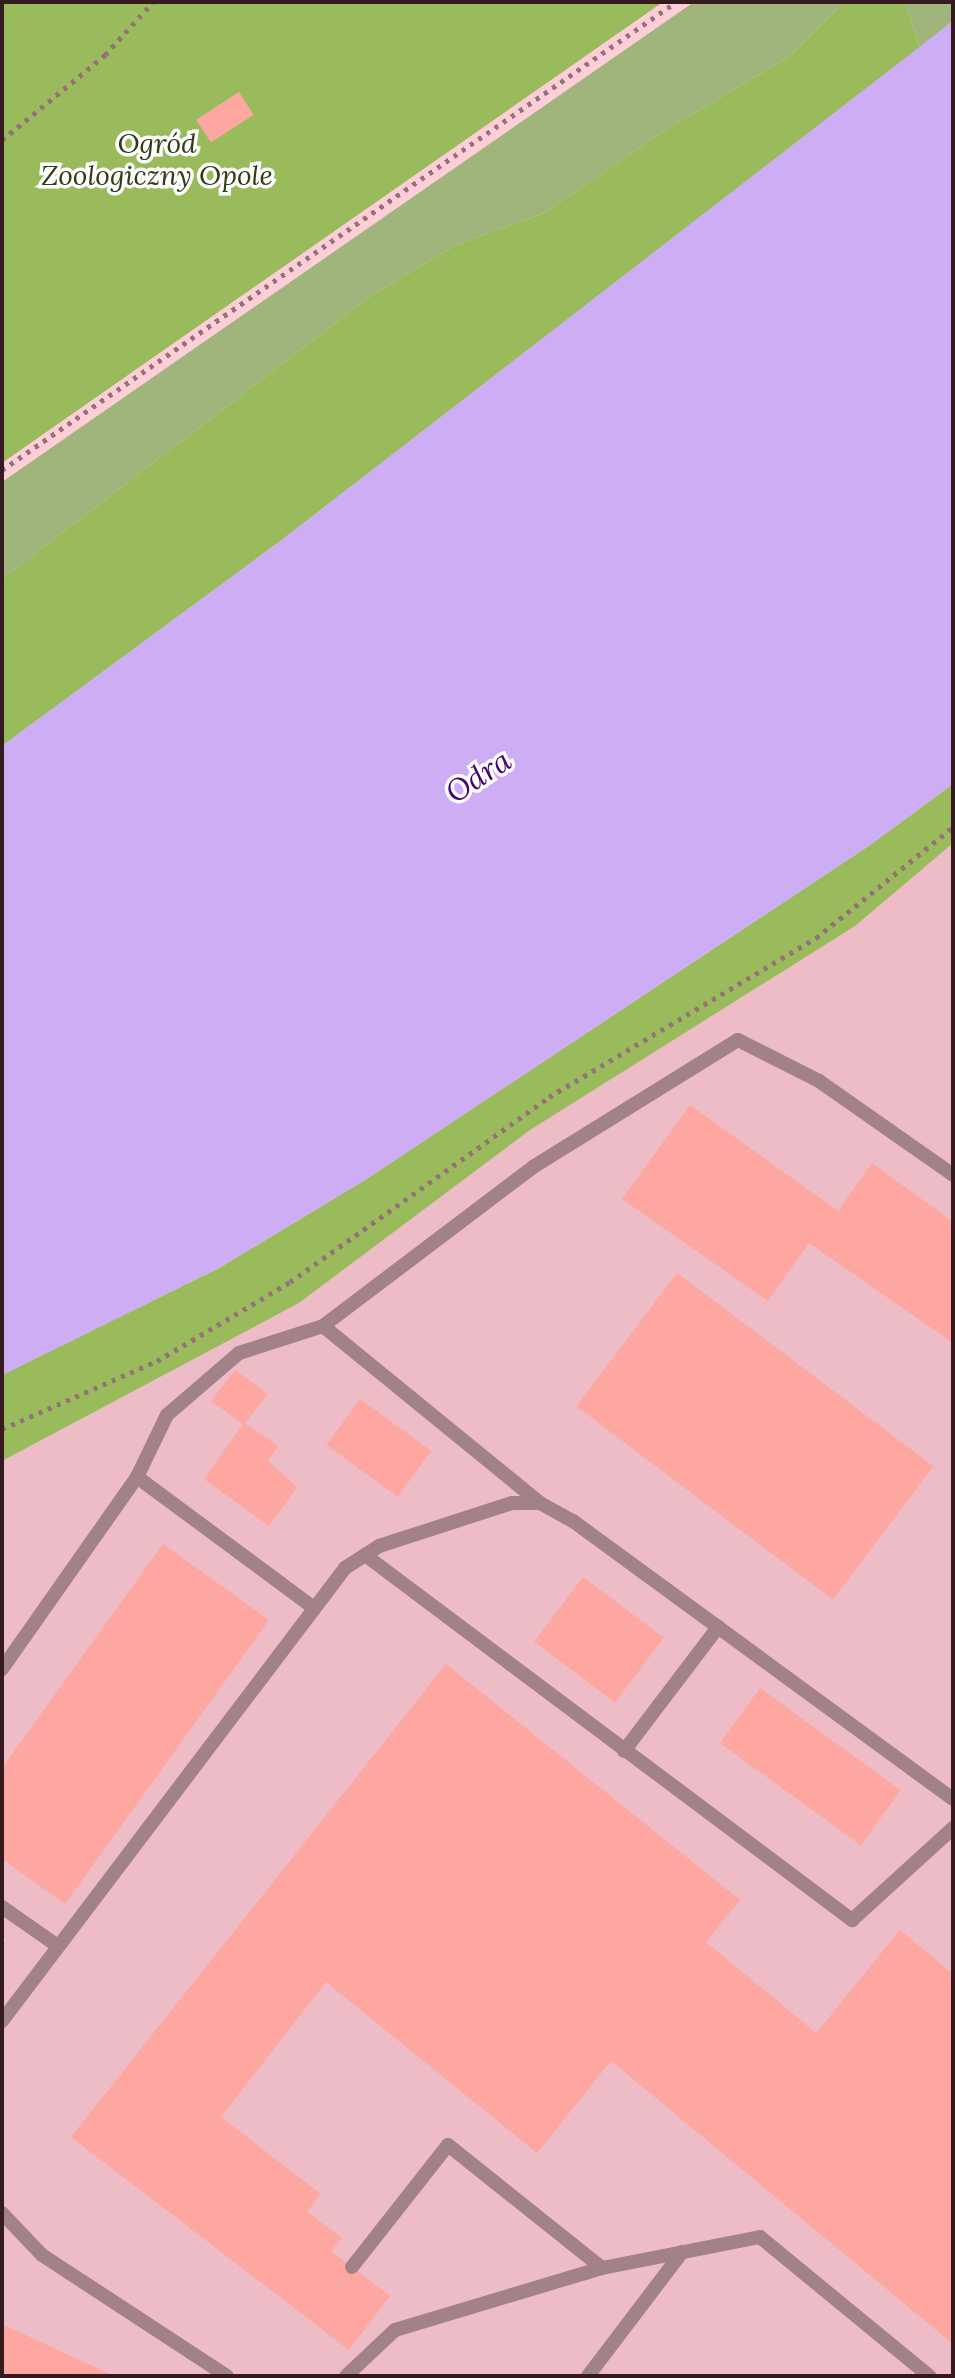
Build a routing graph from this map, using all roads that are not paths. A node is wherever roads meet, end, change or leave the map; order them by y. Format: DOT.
graph roads {
  1 [pos="953,1175"];
  2 [pos="323,1326"];
  3 [pos="137,1477"];
  4 [pos="540,1503"];
  5 [pos="365,1555"];
  6 [pos="313,1607"];
  7 [pos="718,1627"];
  8 [pos="2,1669"];
  9 [pos="624,1751"];
  10 [pos="953,1799"];
  11 [pos="953,1828"];
  12 [pos="2,1907"];
  13 [pos="58,1946"];
  14 [pos="2,2021"];
  15 [pos="2,2213"];
  16 [pos="682,2252"];
  17 [pos="352,2267"];
  18 [pos="602,2268"];
  19 [pos="923,2374"];
  20 [pos="227,2376"];
  21 [pos="346,2376"];
  22 [pos="588,2376"];
  1 -- 2 [label="lane"];
  2 -- 3 [label="lane"];
  2 -- 4 [label="lane"];
  3 -- 6 [label="lane"];
  3 -- 8 [label="lane"];
  4 -- 5 [label="lane"];
  4 -- 7 [label="lane"];
  5 -- 6 [label="lane"];
  5 -- 9 [label="lane"];
  6 -- 13 [label="lane"];
  7 -- 9 [label="lane"];
  7 -- 10 [label="lane"];
  9 -- 11 [label="lane"];
  12 -- 13 [label="lane"];
  13 -- 14 [label="lane"];
  15 -- 20 [label="lane"];
  16 -- 18 [label="lane"];
  16 -- 19 [label="lane"];
  16 -- 22 [label="lane"];
  17 -- 18 [label="lane"];
  18 -- 21 [label="lane"];
}
